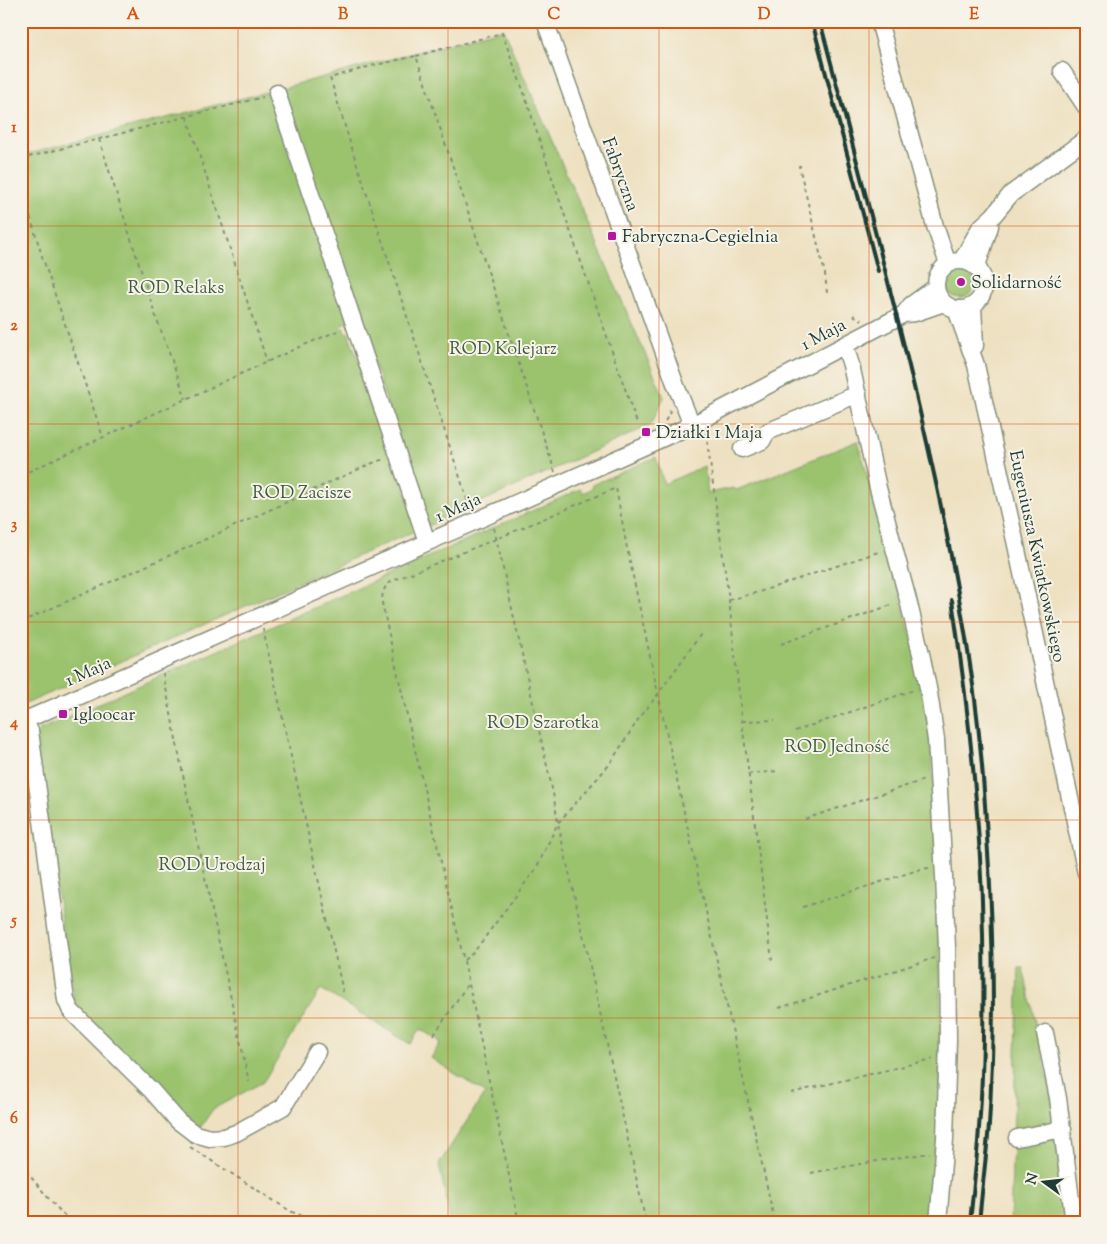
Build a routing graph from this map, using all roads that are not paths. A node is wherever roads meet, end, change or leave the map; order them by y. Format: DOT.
graph roads {
  1 [pos="545,21"];
  2 [pos="880,21"];
  3 [pos="1062,71"];
  4 [pos="277,93"];
  5 [pos="1086,107"];
  6 [pos="1086,139"];
  7 [pos="968,265"];
  8 [pos="936,287"];
  9 [pos="979,305"];
  10 [pos="950,306"];
  11 [pos="904,314"];
  12 [pos="845,346"];
  13 [pos="976,366"];
  14 [pos="858,394"];
  15 [pos="698,422"];
  16 [pos="742,449"];
  17 [pos="427,542"];
  18 [pos="23,721"];
  19 [pos="1086,873"];
  20 [pos="1045,1033"];
  21 [pos="316,1052"];
  22 [pos="1063,1130"];
  23 [pos="1017,1138"];
  24 [pos="938,1223"];
  25 [pos="1074,1223"];
  1 -- 15 [label="street, Fabryczna"];
  2 -- 7 [label="street"];
  3 -- 5 [label="street"];
  4 -- 17 [label="street"];
  6 -- 7 [label="street"];
  7 -- 8 [label="street"];
  7 -- 9 [label="street"];
  8 -- 10 [label="street"];
  8 -- 11 [label="street, 1 Maja"];
  9 -- 10 [label="street"];
  9 -- 13 [label="street, Eugeniusza Kwiatkowskiego"];
  10 -- 11 [label="street, 1 Maja"];
  10 -- 13 [label="street, Eugeniusza Kwiatkowskiego"];
  11 -- 12 [label="street, 1 Maja"];
  12 -- 14 [label="street"];
  12 -- 15 [label="street, 1 Maja"];
  13 -- 19 [label="street, Eugeniusza Kwiatkowskiego"];
  14 -- 16 [label="street"];
  14 -- 24 [label="street"];
  15 -- 17 [label="street, 1 Maja"];
  17 -- 18 [label="street, 1 Maja"];
  18 -- 21 [label="street"];
  20 -- 22 [label="street"];
  22 -- 23 [label="street"];
  22 -- 25 [label="street"];
}
